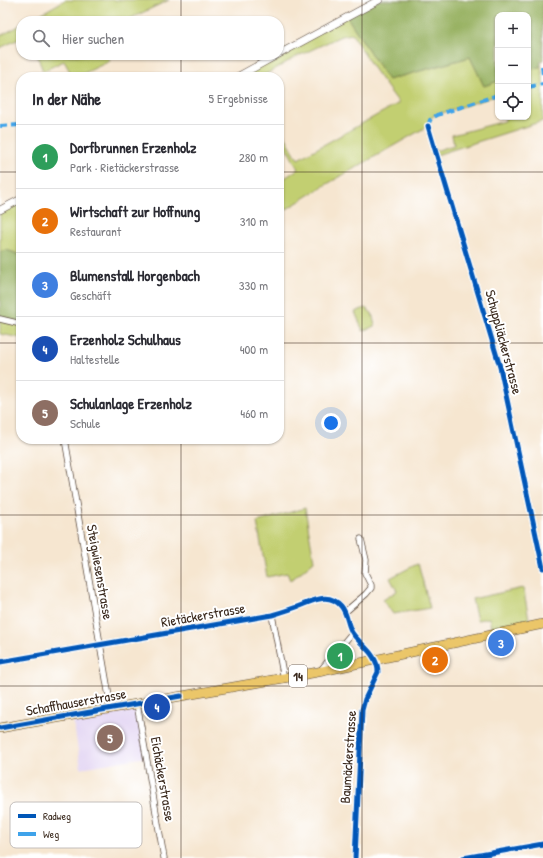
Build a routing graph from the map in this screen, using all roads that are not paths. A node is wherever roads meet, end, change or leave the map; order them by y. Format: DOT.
graph roads {
  1 [pos="379,0"];
  2 [pos="284,51"];
  3 [pos="267,60"];
  4 [pos="246,72"];
  5 [pos="428,126"];
  6 [pos="16,202"];
  7 [pos="0,210"];
  8 [pos="0,319"];
  9 [pos="16,323"];
  10 [pos="66,444"];
  11 [pos="361,539"];
  12 [pos="543,568"];
  13 [pos="345,612"];
  14 [pos="272,615"];
  15 [pos="543,624"];
  16 [pos="352,633"];
  17 [pos="100,645"];
  18 [pos="375,660"];
  19 [pos="0,662"];
  20 [pos="318,672"];
  21 [pos="284,679"];
  22 [pos="137,704"];
  23 [pos="111,708"];
  24 [pos="0,728"];
  25 [pos="543,844"];
  26 [pos="164,858"];
  27 [pos="355,858"];
  28 [pos="463,858"];
  1 -- 2 [label="street"];
  3 -- 4 [label="street"];
  5 -- 12 [label="street, Schuppliäckerstrasse"];
  6 -- 7 [label="street"];
  8 -- 9 [label="street"];
  10 -- 17 [label="street, Steigwiesenstrasse"];
  11 -- 13 [label="street"];
  13 -- 14 [label="street, Rietäckerstrasse"];
  13 -- 16 [label="street, Rietäckerstrasse"];
  14 -- 17 [label="street, Rietäckerstrasse"];
  14 -- 21 [label="street"];
  15 -- 18 [label="main road, Schaffhauserstrasse / 14"];
  16 -- 18 [label="street, Rietäckerstrasse"];
  16 -- 20 [label="street"];
  17 -- 19 [label="street, Rietäckerstrasse"];
  17 -- 23 [label="street, Steigwiesenstrasse"];
  18 -- 20 [label="main road, Schaffhauserstrasse / 14"];
  18 -- 27 [label="street, Baumäckerstrasse"];
  20 -- 21 [label="main road, Schaffhauserstrasse / 14"];
  21 -- 22 [label="main road, Schaffhauserstrasse / 14"];
  22 -- 23 [label="main road, Schaffhauserstrasse / 14"];
  22 -- 26 [label="street, Eichäckerstrasse"];
  23 -- 24 [label="main road, Schaffhauserstrasse / 14"];
  25 -- 28 [label="street"];
}
